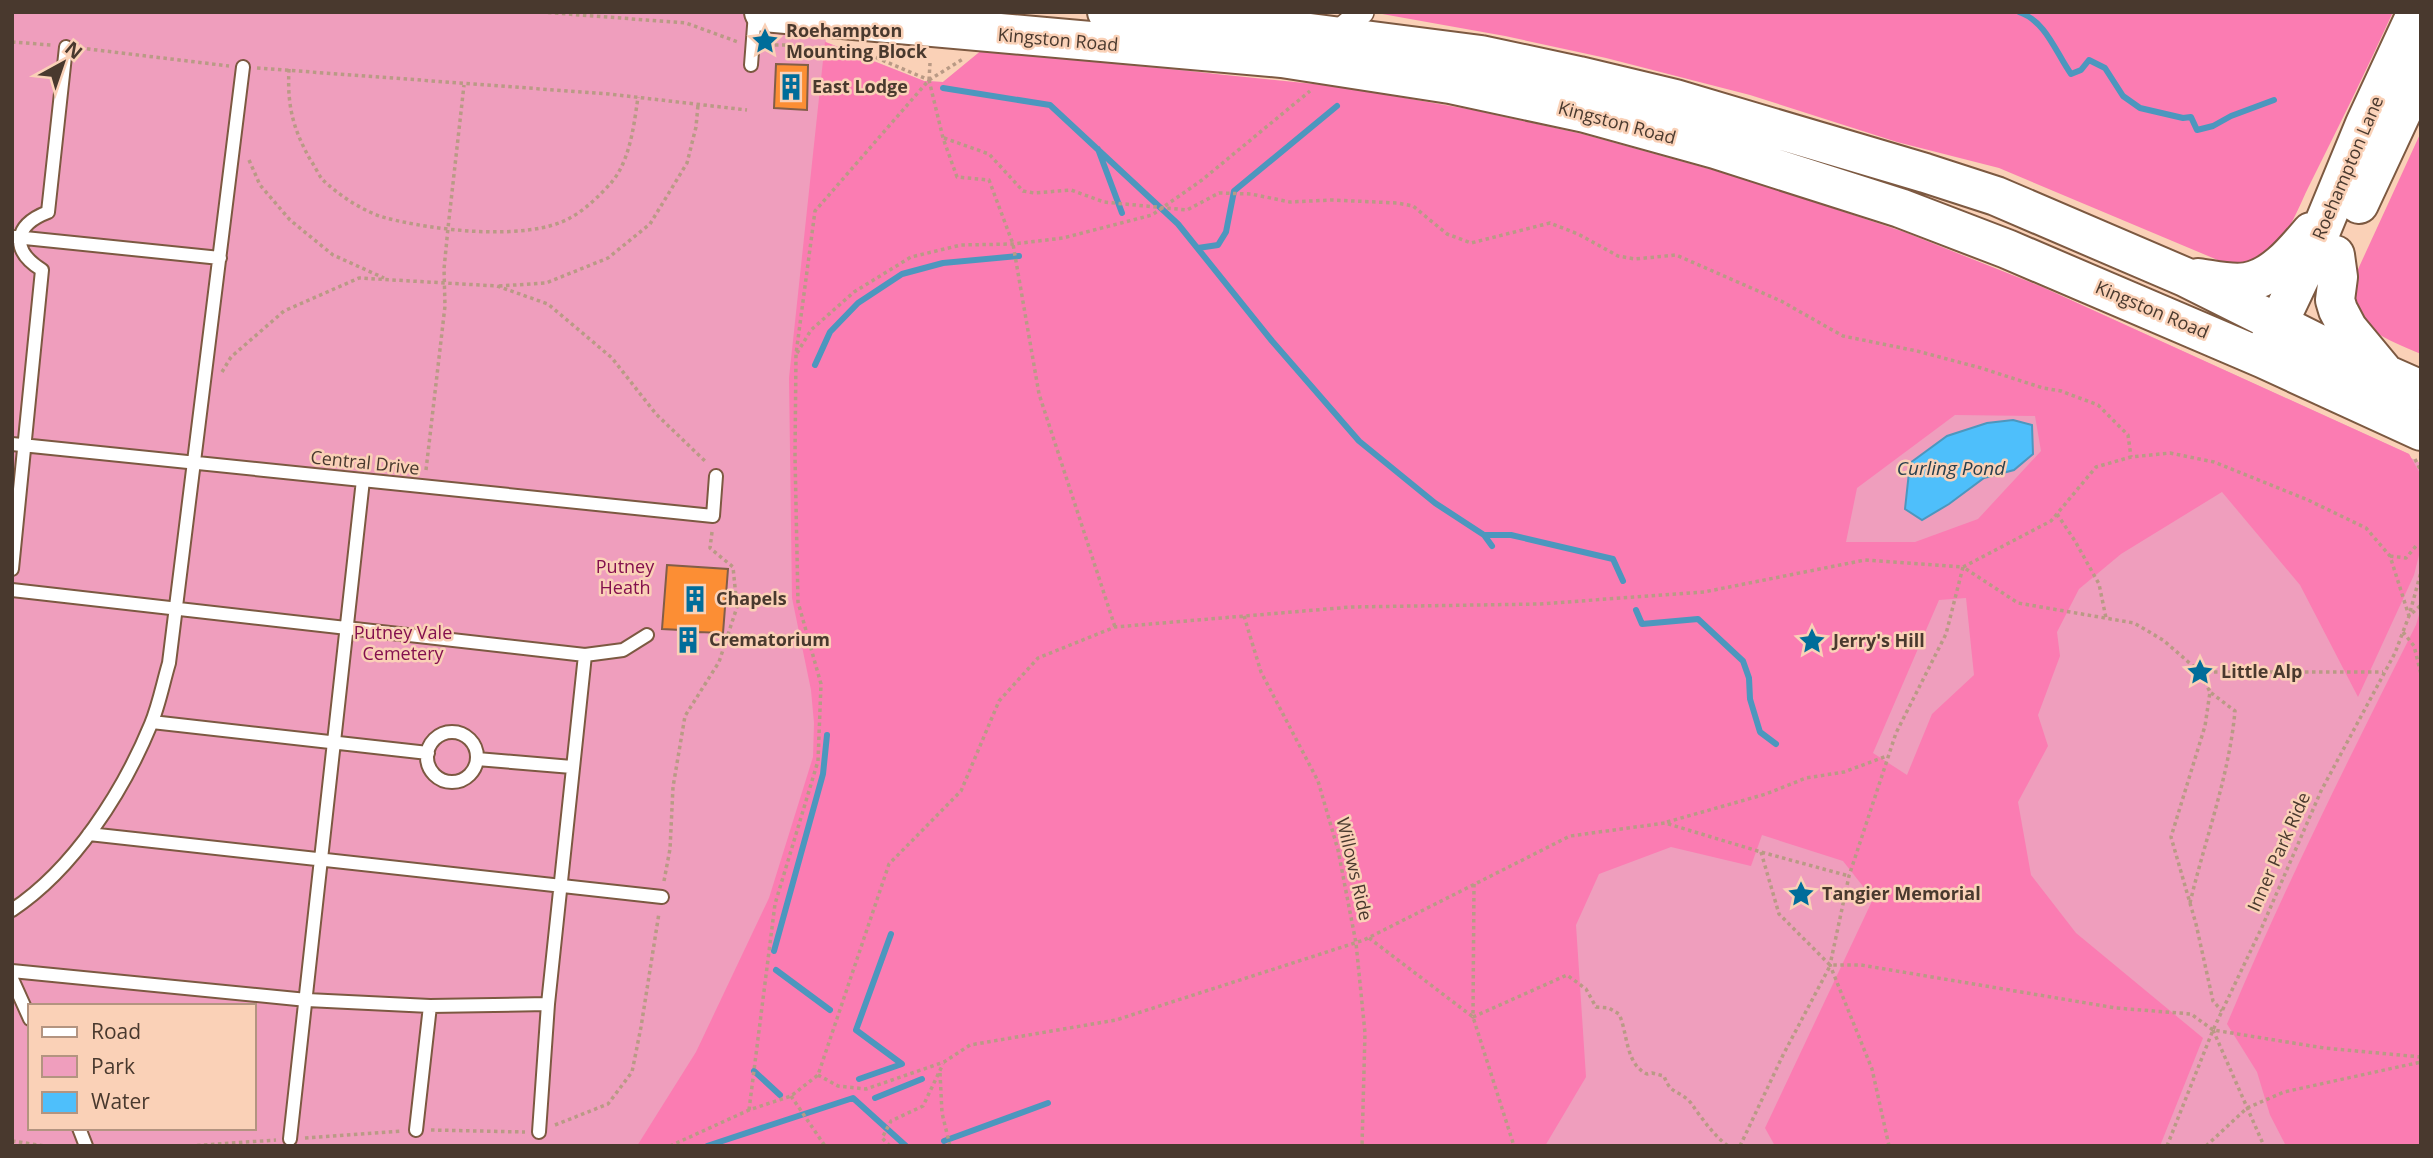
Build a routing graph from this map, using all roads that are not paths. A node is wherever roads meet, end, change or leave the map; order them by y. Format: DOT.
graph roads {
  1 [pos="755,12"];
  2 [pos="1107,12"];
  3 [pos="2417,12"];
  4 [pos="1349,24"];
  5 [pos="764,29"];
  6 [pos="66,47"];
  7 [pos="751,65"];
  8 [pos="243,67"];
  9 [pos="2421,71"];
  10 [pos="2329,213"];
  11 [pos="16,237"];
  12 [pos="2335,255"];
  13 [pos="220,258"];
  14 [pos="2185,277"];
  15 [pos="2290,330"];
  16 [pos="2274,364"];
  17 [pos="2384,373"];
  18 [pos="2421,390"];
  19 [pos="2417,442"];
  20 [pos="18,444"];
  21 [pos="194,464"];
  22 [pos="716,474"];
  23 [pos="363,480"];
  24 [pos="12,569"];
  25 [pos="12,590"];
  26 [pos="176,608"];
  27 [pos="346,627"];
  28 [pos="647,635"];
  29 [pos="585,655"];
  30 [pos="152,722"];
  31 [pos="334,743"];
  32 [pos="428,753"];
  33 [pos="477,759"];
  34 [pos="572,768"];
  35 [pos="89,834"];
  36 [pos="321,859"];
  37 [pos="560,886"];
  38 [pos="662,897"];
  39 [pos="12,910"];
  40 [pos="12,971"];
  41 [pos="12,979"];
  42 [pos="307,1000"];
  43 [pos="548,1004"];
  44 [pos="430,1006"];
  45 [pos="28,1015"];
  46 [pos="415,1130"];
  47 [pos="539,1132"];
  48 [pos="290,1139"];
  1 -- 7 [label="lane"];
  2 -- 4 [label="highway, Kingston Road"];
  3 -- 10 [label="highway, Roehampton Lane"];
  4 -- 14 [label="highway, Kingston Road"];
  5 -- 16 [label="highway, Kingston Road"];
  6 -- 11 [label="lane"];
  8 -- 13 [label="lane"];
  9 -- 12 [label="highway, Roehampton Lane"];
  10 -- 14 [label="highway"];
  10 -- 15 [label="highway, Roehampton Lane"];
  11 -- 13 [label="lane"];
  11 -- 20 [label="lane"];
  12 -- 15 [label="highway, Roehampton Lane"];
  12 -- 17 [label="highway"];
  13 -- 21 [label="lane"];
  14 -- 15 [label="highway, Kingston Road"];
  15 -- 16 [label="highway"];
  15 -- 17 [label="highway, Kingston Road"];
  16 -- 19 [label="highway, Kingston Road"];
  17 -- 18 [label="highway, Kingston Road"];
  20 -- 21 [label="lane, Central Drive"];
  20 -- 24 [label="lane"];
  21 -- 23 [label="lane, Central Drive"];
  21 -- 26 [label="lane"];
  22 -- 23 [label="lane, Central Drive"];
  23 -- 27 [label="lane"];
  25 -- 26 [label="lane"];
  26 -- 27 [label="lane"];
  26 -- 30 [label="lane"];
  27 -- 29 [label="lane"];
  27 -- 31 [label="lane"];
  28 -- 29 [label="lane"];
  29 -- 34 [label="lane"];
  30 -- 31 [label="lane"];
  30 -- 35 [label="lane"];
  31 -- 32 [label="lane"];
  31 -- 36 [label="lane"];
  32 -- 33 [label="lane"];
  32 -- 33 [label="lane"];
  33 -- 34 [label="lane"];
  34 -- 37 [label="lane"];
  35 -- 36 [label="lane"];
  35 -- 39 [label="lane"];
  36 -- 37 [label="lane"];
  36 -- 42 [label="lane"];
  37 -- 38 [label="lane"];
  37 -- 43 [label="lane"];
  40 -- 42 [label="lane"];
  41 -- 45 [label="lane"];
  42 -- 44 [label="lane"];
  42 -- 48 [label="lane"];
  43 -- 44 [label="lane"];
  43 -- 47 [label="lane"];
  44 -- 46 [label="lane"];
}
